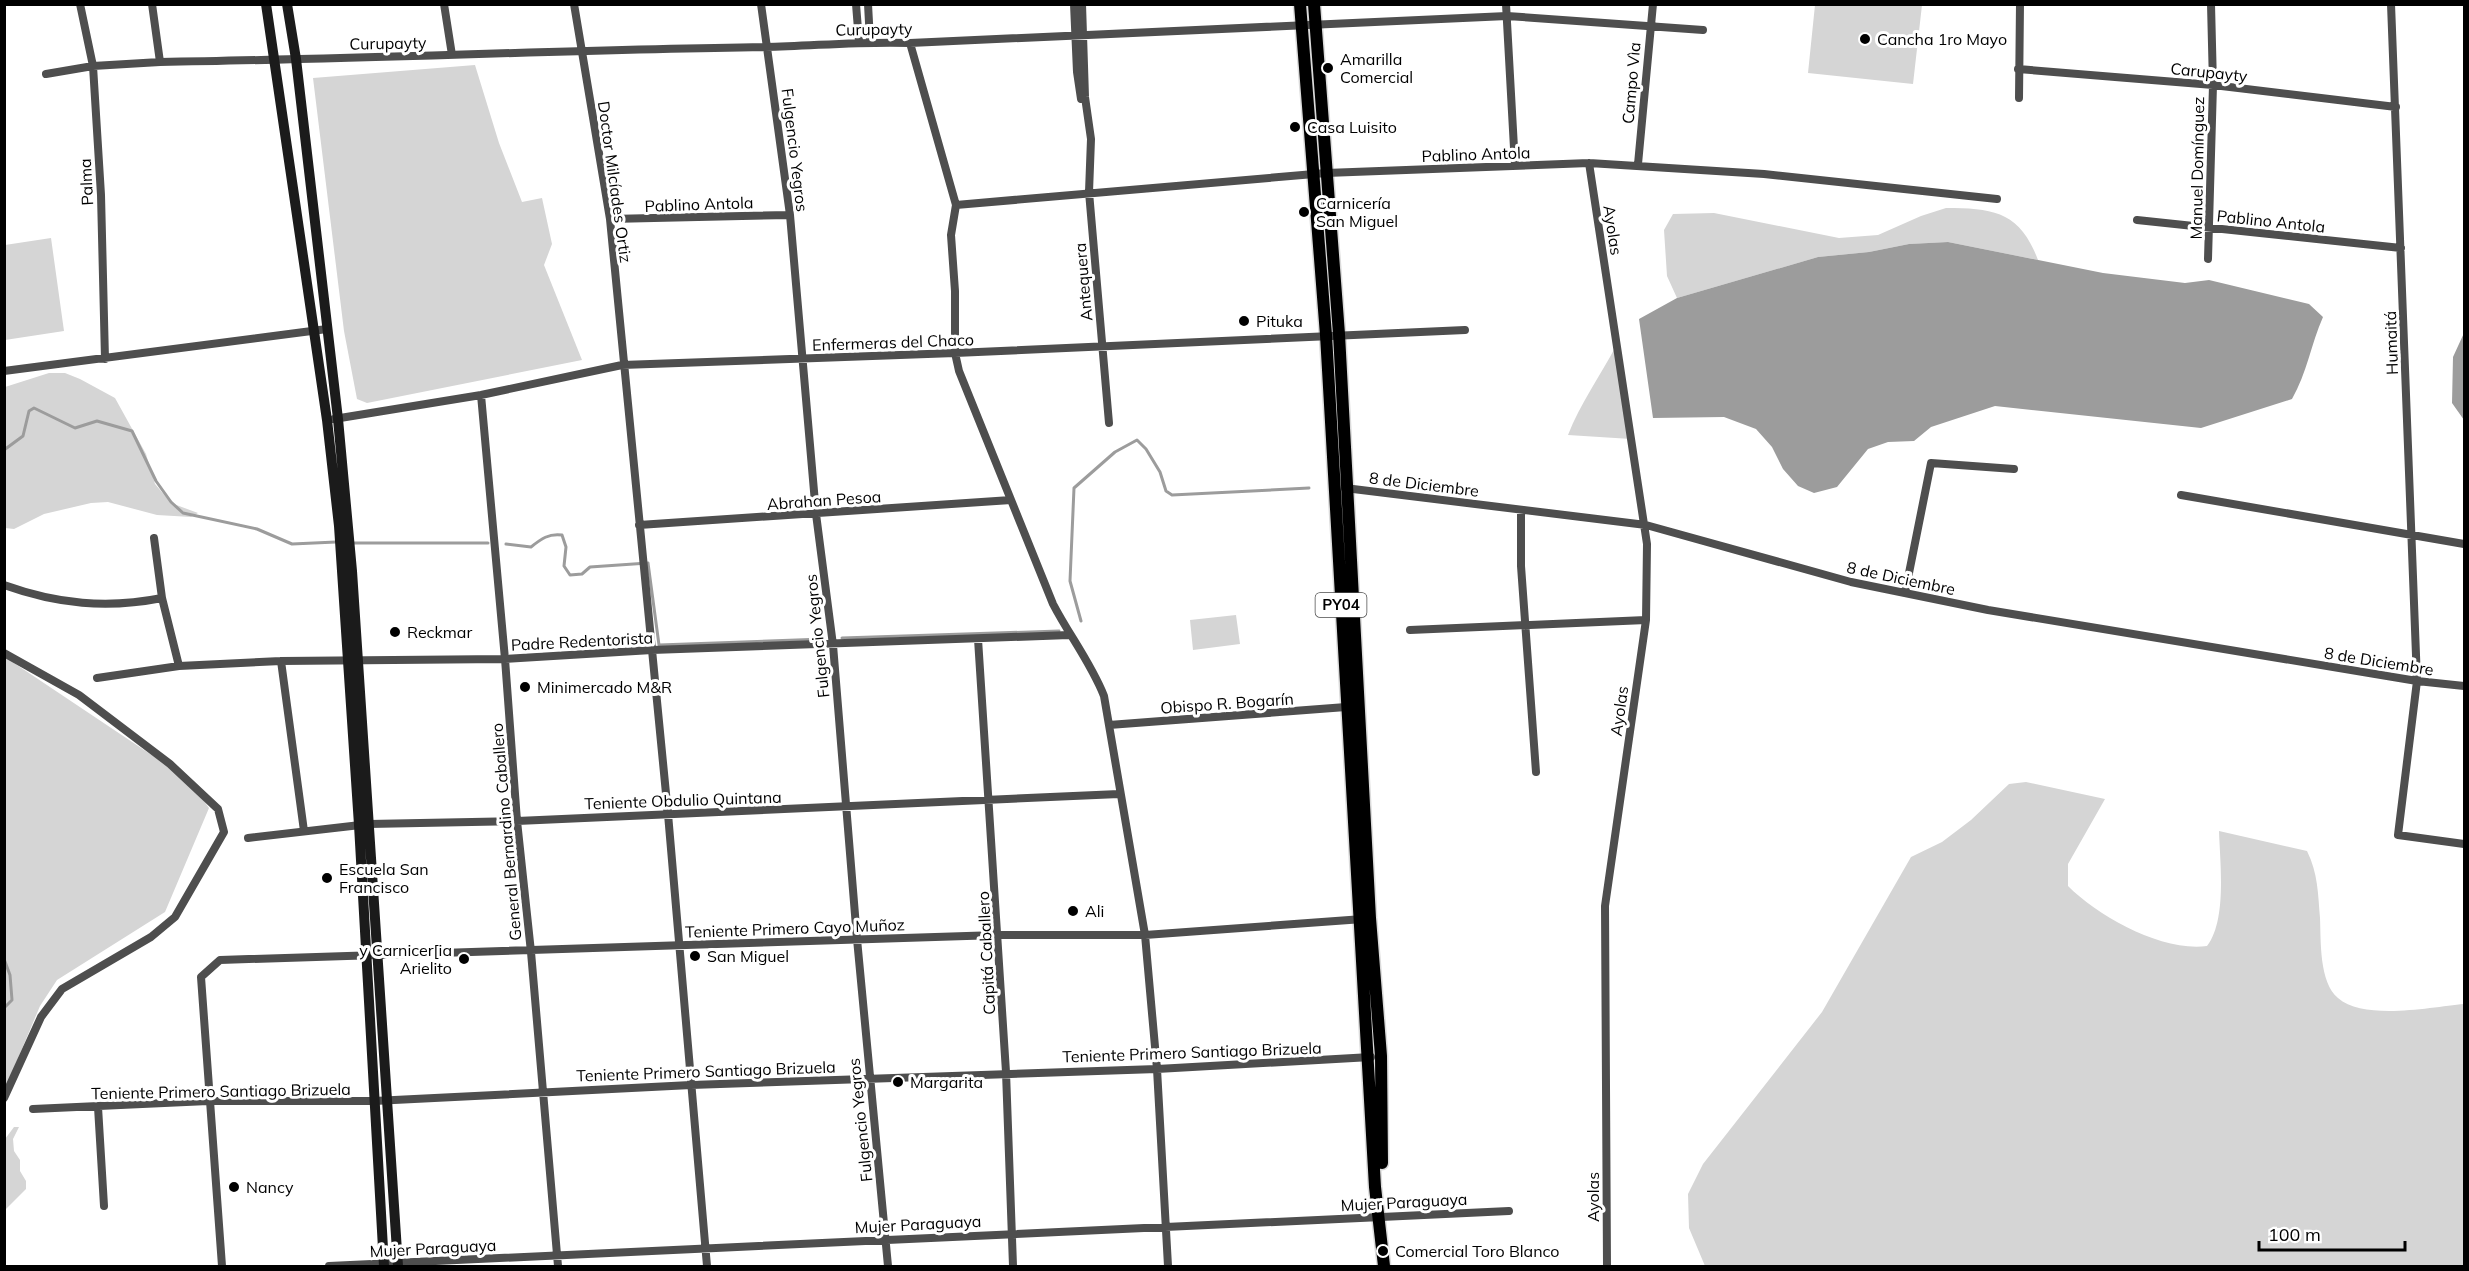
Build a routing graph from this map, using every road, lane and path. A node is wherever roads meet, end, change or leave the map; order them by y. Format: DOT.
graph roads {
  1 [pos="80,4"];
  2 [pos="152,4"];
  3 [pos="266,4"];
  4 [pos="286,4"];
  5 [pos="444,4"];
  6 [pos="574,4"];
  7 [pos="761,4"];
  8 [pos="856,4"];
  9 [pos="868,4"];
  10 [pos="1074,4"];
  11 [pos="1082,4"];
  12 [pos="1300,4"];
  13 [pos="1314,4"];
  14 [pos="1506,4"];
  15 [pos="1653,4"];
  16 [pos="2020,4"];
  17 [pos="2211,4"];
  18 [pos="2391,4"];
  19 [pos="1507,16"];
  20 [pos="1302,24"];
  21 [pos="1315,24"];
  22 [pos="1650,27"];
  23 [pos="1703,30"];
  24 [pos="1080,35"];
  25 [pos="870,41"];
  26 [pos="859,42"];
  27 [pos="910,43"];
  28 [pos="768,47"];
  29 [pos="581,49"];
  30 [pos="452,55"];
  31 [pos="296,58"];
  32 [pos="274,60"];
  33 [pos="160,62"];
  34 [pos="93,66"];
  35 [pos="2018,69"];
  36 [pos="46,74"];
  37 [pos="2213,85"];
  38 [pos="2019,98"];
  39 [pos="2397,107"];
  40 [pos="1589,163"];
  41 [pos="1638,164"];
  42 [pos="1515,166"];
  43 [pos="1326,173"];
  44 [pos="1312,174"];
  45 [pos="1089,192"];
  46 [pos="1997,199"];
  47 [pos="956,205"];
  48 [pos="790,215"];
  49 [pos="610,219"];
  50 [pos="2137,220"];
  51 [pos="2209,228"];
  52 [pos="2401,248"];
  53 [pos="2208,260"];
  54 [pos="327,329"];
  55 [pos="1465,330"];
  56 [pos="313,332"];
  57 [pos="1339,334"];
  58 [pos="1326,335"];
  59 [pos="1102,347"];
  60 [pos="955,353"];
  61 [pos="105,358"];
  62 [pos="803,358"];
  63 [pos="622,365"];
  64 [pos="4,371"];
  65 [pos="481,394"];
  66 [pos="333,419"];
  67 [pos="1109,423"];
  68 [pos="2014,469"];
  69 [pos="1334,488"];
  70 [pos="1348,488"];
  71 [pos="2181,495"];
  72 [pos="1011,500"];
  73 [pos="1521,510"];
  74 [pos="816,514"];
  75 [pos="639,525"];
  76 [pos="1646,525"];
  77 [pos="2412,536"];
  78 [pos="154,538"];
  79 [pos="2464,544"];
  80 [pos="4,585"];
  81 [pos="1905,593"];
  82 [pos="162,598"];
  83 [pos="1646,620"];
  84 [pos="1526,624"];
  85 [pos="1410,630"];
  86 [pos="1069,635"];
  87 [pos="978,639"];
  88 [pos="833,645"];
  89 [pos="652,650"];
  90 [pos="4,653"];
  91 [pos="505,659"];
  92 [pos="281,661"];
  93 [pos="353,661"];
  94 [pos="178,666"];
  95 [pos="97,678"];
  96 [pos="2417,681"];
  97 [pos="2464,686"];
  98 [pos="1346,708"];
  99 [pos="1109,725"];
  100 [pos="1536,772"];
  101 [pos="1119,794"];
  102 [pos="990,801"];
  103 [pos="845,807"];
  104 [pos="668,814"];
  105 [pos="517,821"];
  106 [pos="364,824"];
  107 [pos="304,831"];
  108 [pos="248,838"];
  109 [pos="2464,844"];
  110 [pos="1365,918"];
  111 [pos="998,935"];
  112 [pos="1145,935"];
  113 [pos="857,939"];
  114 [pos="679,946"];
  115 [pos="531,951"];
  116 [pos="371,957"];
  117 [pos="1375,1056"];
  118 [pos="1157,1069"];
  119 [pos="1006,1072"];
  120 [pos="870,1078"];
  121 [pos="691,1085"];
  122 [pos="543,1092"];
  123 [pos="4,1098"];
  124 [pos="388,1100"];
  125 [pos="208,1101"];
  126 [pos="374,1101"];
  127 [pos="98,1107"];
  128 [pos="33,1109"];
  129 [pos="104,1206"];
  130 [pos="1379,1211"];
  131 [pos="1509,1211"];
  132 [pos="1164,1228"];
  133 [pos="1011,1233"];
  134 [pos="886,1239"];
  135 [pos="706,1248"];
  136 [pos="557,1255"];
  137 [pos="384,1265"];
  138 [pos="398,1265"];
  139 [pos="222,1266"];
  140 [pos="329,1266"];
  141 [pos="558,1266"];
  142 [pos="707,1266"];
  143 [pos="888,1266"];
  144 [pos="1013,1266"];
  145 [pos="1167,1266"];
  146 [pos="1384,1266"];
  147 [pos="1607,1266"];
  1 -- 34 [label="street, Palma"];
  2 -- 33 [label="street"];
  3 -- 32 [label="main road"];
  4 -- 31 [label="main road"];
  5 -- 30 [label="street"];
  6 -- 29 [label="street, Doctor Milcíades Ortiz"];
  7 -- 28 [label="street, Fulgencio Yegros"];
  8 -- 26 [label="street"];
  9 -- 25 [label="street"];
  10 -- 24 [label="street"];
  11 -- 24 [label="street"];
  12 -- 20 [label="main road, PY04"];
  13 -- 21 [label="main road, PY04"];
  14 -- 19 [label="street"];
  15 -- 22 [label="street, Campo Vìa"];
  16 -- 35 [label="street"];
  17 -- 37 [label="street, Manuel Domínguez"];
  18 -- 39 [label="street, Humaitá"];
  19 -- 21 [label="street, Curupayty"];
  19 -- 22 [label="street, Curupayty"];
  19 -- 42 [label="street"];
  20 -- 21 [label="street, Curupayty"];
  20 -- 24 [label="street, Curupayty"];
  20 -- 44 [label="main road, PY04"];
  21 -- 43 [label="main road, PY04"];
  22 -- 23 [label="street, Curupayty"];
  22 -- 41 [label="street, Campo Vìa"];
  24 -- 27 [label="street, Curupayty"];
  24 -- 45 [label="street, Antequera"];
  25 -- 26 [label="street, Curupayty"];
  25 -- 27 [label="street, Curupayty"];
  26 -- 28 [label="street, Curupayty"];
  27 -- 47 [label="street"];
  28 -- 29 [label="street, Curupayty"];
  28 -- 48 [label="street, Fulgencio Yegros"];
  29 -- 30 [label="street, Curupayty"];
  29 -- 49 [label="street, Doctor Milcíades Ortiz"];
  30 -- 31 [label="street, Curupayty"];
  31 -- 32 [label="street, Curupayty"];
  31 -- 54 [label="main road"];
  32 -- 33 [label="street, Curupayty"];
  32 -- 56 [label="main road"];
  33 -- 34 [label="street, Curupayty"];
  34 -- 36 [label="street, Curupayty"];
  34 -- 61 [label="street, Palma"];
  35 -- 37 [label="street, Carupayty"];
  35 -- 38 [label="street"];
  37 -- 39 [label="street, Carupayty"];
  37 -- 51 [label="street, Manuel Domínguez"];
  39 -- 52 [label="street, Humaitá"];
  40 -- 41 [label="street, Pablino Antola"];
  40 -- 42 [label="street, Pablino Antola"];
  40 -- 76 [label="street, Ayolas"];
  41 -- 46 [label="street, Pablino Antola"];
  42 -- 43 [label="street, Pablino Antola"];
  43 -- 44 [label="street, Pablino Antola"];
  43 -- 57 [label="main road, PY04"];
  44 -- 45 [label="street, Pablino Antola"];
  44 -- 58 [label="main road, PY04"];
  45 -- 47 [label="street, Pablino Antola"];
  45 -- 59 [label="street, Antequera"];
  47 -- 60 [label="street"];
  48 -- 49 [label="street, Pablino Antola"];
  48 -- 62 [label="street, Fulgencio Yegros"];
  49 -- 63 [label="street, Doctor Milcíades Ortiz"];
  50 -- 51 [label="street, Pablino Antola"];
  51 -- 52 [label="street, Pablino Antola"];
  51 -- 53 [label="street, Manuel Domínguez"];
  52 -- 77 [label="street, Humaitá"];
  54 -- 56 [label="street"];
  54 -- 66 [label="main road"];
  55 -- 57 [label="street, Enfermeras del Chaco"];
  56 -- 61 [label="street"];
  56 -- 66 [label="main road"];
  57 -- 58 [label="street, Enfermeras del Chaco"];
  57 -- 70 [label="main road, PY04"];
  58 -- 59 [label="street, Enfermeras del Chaco"];
  58 -- 69 [label="main road, PY04"];
  59 -- 60 [label="street, Enfermeras del Chaco"];
  59 -- 67 [label="street, Antequera"];
  60 -- 62 [label="street, Enfermeras del Chaco"];
  60 -- 72 [label="street"];
  61 -- 64 [label="street"];
  62 -- 63 [label="street, Enfermeras del Chaco"];
  62 -- 74 [label="street, Fulgencio Yegros"];
  63 -- 65 [label="street, Enfermeras del Chaco"];
  63 -- 75 [label="street, Doctor Milcíades Ortiz"];
  65 -- 66 [label="street, Enfermeras del Chaco"];
  65 -- 91 [label="street, General Bernardino Caballero"];
  66 -- 93 [label="main road"];
  68 -- 81 [label="street"];
  69 -- 70 [label="street, 8 de Diciembre"];
  69 -- 98 [label="main road, PY04"];
  70 -- 73 [label="street, 8 de Diciembre"];
  70 -- 110 [label="main road, PY04"];
  71 -- 77 [label="street"];
  72 -- 74 [label="street, Abrahan Pesoa"];
  72 -- 86 [label="street"];
  73 -- 76 [label="street, 8 de Diciembre"];
  73 -- 84 [label="street"];
  74 -- 75 [label="street, Abrahan Pesoa"];
  74 -- 88 [label="street, Fulgencio Yegros"];
  75 -- 89 [label="street, Doctor Milcíades Ortiz"];
  76 -- 81 [label="street, 8 de Diciembre"];
  76 -- 83 [label="street, Ayolas"];
  77 -- 79 [label="street"];
  77 -- 96 [label="street, Humaitá"];
  78 -- 82 [label="street"];
  80 -- 82 [label="street"];
  81 -- 96 [label="street, 8 de Diciembre"];
  82 -- 94 [label="street"];
  83 -- 84 [label="street"];
  83 -- 147 [label="street, Ayolas"];
  84 -- 85 [label="street"];
  84 -- 100 [label="street"];
  86 -- 87 [label="street, Padre Redentorista"];
  86 -- 99 [label="street"];
  87 -- 88 [label="street, Padre Redentorista"];
  87 -- 102 [label="street, Capitá Caballero"];
  88 -- 89 [label="street, Padre Redentorista"];
  88 -- 103 [label="street, Fulgencio Yegros"];
  89 -- 91 [label="street, Padre Redentorista"];
  89 -- 104 [label="street, Doctor Milcíades Ortiz"];
  90 -- 123 [label="street"];
  91 -- 93 [label="street, Padre Redentorista"];
  91 -- 105 [label="street, General Bernardino Caballero"];
  92 -- 93 [label="street, Padre Redentorista"];
  92 -- 94 [label="street, Padre Redentorista"];
  92 -- 107 [label="street"];
  93 -- 106 [label="main road"];
  94 -- 95 [label="street, Padre Redentorista"];
  96 -- 97 [label="street, 8 de Diciembre"];
  96 -- 109 [label="street, Humaitá"];
  98 -- 99 [label="street, Obispo R. Bogarín"];
  98 -- 110 [label="main road, PY04"];
  99 -- 101 [label="street"];
  101 -- 102 [label="street, Teniente Obdulio Quintana"];
  101 -- 112 [label="street"];
  102 -- 103 [label="street, Teniente Obdulio Quintana"];
  102 -- 111 [label="street, Capitá Caballero"];
  103 -- 104 [label="street, Teniente Obdulio Quintana"];
  103 -- 113 [label="street, Fulgencio Yegros"];
  104 -- 105 [label="street, Teniente Obdulio Quintana"];
  104 -- 114 [label="street, Doctor Milcíades Ortiz"];
  105 -- 106 [label="street, Teniente Obdulio Quintana"];
  105 -- 115 [label="street, General Bernardino Caballero"];
  106 -- 107 [label="street, Teniente Obdulio Quintana"];
  106 -- 116 [label="main road"];
  107 -- 108 [label="street, Teniente Obdulio Quintana"];
  110 -- 112 [label="street, Teniente Primero Cayo Muñoz"];
  110 -- 117 [label="main road, PY04"];
  111 -- 112 [label="street, Teniente Primero Cayo Muñoz"];
  111 -- 113 [label="street, Teniente Primero Cayo Muñoz"];
  111 -- 119 [label="street, Capitá Caballero"];
  112 -- 118 [label="street"];
  113 -- 114 [label="street, Teniente Primero Cayo Muñoz"];
  113 -- 120 [label="street, Fulgencio Yegros"];
  114 -- 115 [label="street, Teniente Primero Cayo Muñoz"];
  114 -- 121 [label="street, Doctor Milcíades Ortiz"];
  115 -- 116 [label="street, Teniente Primero Cayo Muñoz"];
  115 -- 122 [label="street, General Bernardino Caballero"];
  116 -- 124 [label="main road"];
  116 -- 125 [label="street, Teniente Primero Cayo Muñoz"];
  116 -- 126 [label="main road"];
  117 -- 118 [label="street, Teniente Primero Santiago Brizuela"];
  117 -- 130 [label="main road, PY04"];
  118 -- 119 [label="street, Teniente Primero Santiago Brizuela"];
  118 -- 132 [label="street"];
  119 -- 120 [label="street, Teniente Primero Santiago Brizuela"];
  119 -- 133 [label="street, Capitá Caballero"];
  120 -- 121 [label="street, Teniente Primero Santiago Brizuela"];
  120 -- 134 [label="street, Fulgencio Yegros"];
  121 -- 122 [label="street, Teniente Primero Santiago Brizuela"];
  121 -- 135 [label="street, Doctor Milcíades Ortiz"];
  122 -- 124 [label="street, Teniente Primero Santiago Brizuela"];
  122 -- 136 [label="street, General Bernardino Caballero"];
  124 -- 126 [label="street, Teniente Primero Santiago Brizuela"];
  124 -- 138 [label="main road"];
  125 -- 126 [label="street, Teniente Primero Santiago Brizuela"];
  125 -- 127 [label="street, Teniente Primero Santiago Brizuela"];
  125 -- 139 [label="street"];
  126 -- 137 [label="main road"];
  127 -- 128 [label="street, Teniente Primero Santiago Brizuela"];
  127 -- 129 [label="street"];
  130 -- 131 [label="street, Mujer Paraguaya"];
  130 -- 132 [label="street, Mujer Paraguaya"];
  130 -- 146 [label="main road, PY04"];
  132 -- 133 [label="street, Mujer Paraguaya"];
  132 -- 145 [label="street"];
  133 -- 134 [label="street, Mujer Paraguaya"];
  133 -- 144 [label="street, Capitá Caballero"];
  134 -- 135 [label="street, Mujer Paraguaya"];
  134 -- 143 [label="street, Fulgencio Yegros"];
  135 -- 136 [label="street, Mujer Paraguaya"];
  135 -- 142 [label="street, Doctor Milcíades Ortiz"];
  136 -- 138 [label="street, Mujer Paraguaya"];
  136 -- 141 [label="street, General Bernardino Caballero"];
  137 -- 138 [label="street, Mujer Paraguaya"];
  137 -- 140 [label="street, Mujer Paraguaya"];
}
